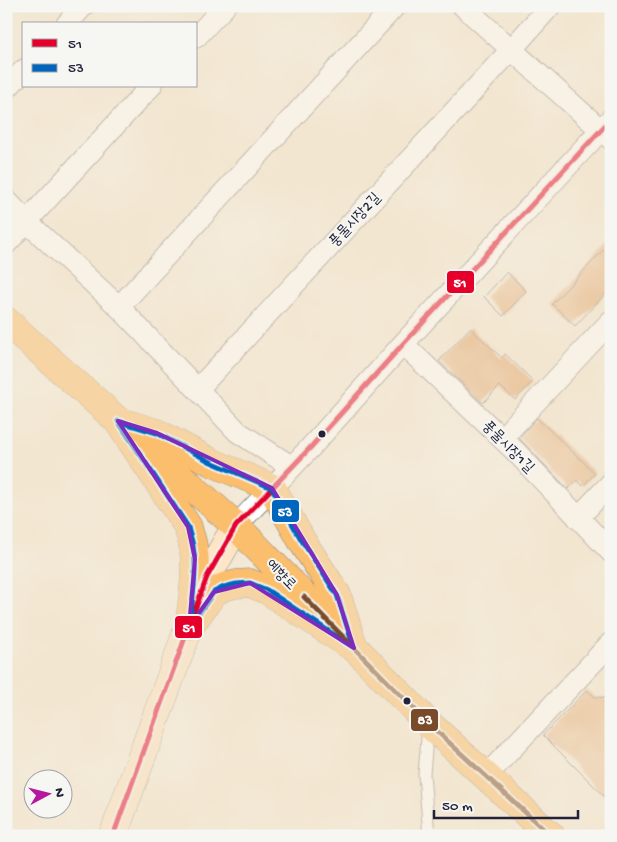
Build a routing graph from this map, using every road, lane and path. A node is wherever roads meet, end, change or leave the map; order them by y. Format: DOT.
graph roads {
  1 [pos="83,6"];
  2 [pos="225,6"];
  3 [pos="395,6"];
  4 [pos="463,6"];
  5 [pos="550,6"];
  6 [pos="69,22"];
  7 [pos="198,36"];
  8 [pos="511,50"];
  9 [pos="22,72"];
  10 [pos="150,88"];
  11 [pos="6,89"];
  12 [pos="607,130"];
  13 [pos="6,200"];
  14 [pos="28,222"];
  15 [pos="6,244"];
  16 [pos="119,307"];
  17 [pos="6,321"];
  18 [pos="611,321"];
  19 [pos="404,344"];
  20 [pos="198,389"];
  21 [pos="118,421"];
  22 [pos="502,438"];
  23 [pos="292,467"];
  24 [pos="611,483"];
  25 [pos="272,488"];
  26 [pos="578,518"];
  27 [pos="236,526"];
  28 [pos="611,552"];
  29 [pos="189,627"];
  30 [pos="611,643"];
  31 [pos="354,648"];
  32 [pos="428,724"];
  33 [pos="486,776"];
  34 [pos="113,836"];
  35 [pos="429,836"];
  36 [pos="551,836"];
  1 -- 6 [label="street"];
  2 -- 7 [label="street"];
  3 -- 16 [label="street"];
  4 -- 8 [label="street"];
  5 -- 8 [label="street, 풍물시장2길"];
  8 -- 12 [label="street"];
  8 -- 20 [label="street, 풍물시장2길"];
  9 -- 11 [label="street"];
  10 -- 14 [label="street"];
  12 -- 19 [label="street"];
  13 -- 14 [label="street"];
  14 -- 15 [label="street"];
  14 -- 16 [label="street"];
  16 -- 20 [label="street"];
  17 -- 21 [label="main road, 예향로"];
  18 -- 22 [label="street"];
  19 -- 22 [label="street, 풍물시장1길"];
  19 -- 23 [label="street"];
  20 -- 23 [label="street"];
  21 -- 25 [label="main road"];
  21 -- 27 [label="main road, 예향로"];
  21 -- 29 [label="main road"];
  22 -- 26 [label="street, 풍물시장1길"];
  23 -- 25 [label="street"];
  24 -- 26 [label="street"];
  25 -- 27 [label="street"];
  25 -- 31 [label="main road"];
  26 -- 28 [label="street, 풍물시장1길"];
  27 -- 29 [label="main road"];
  27 -- 31 [label="main road, 예향로"];
  29 -- 31 [label="main road"];
  29 -- 34 [label="main road"];
  30 -- 33 [label="street"];
  31 -- 32 [label="main road, 예향로"];
  32 -- 33 [label="main road, 예향로"];
  32 -- 35 [label="lane"];
  33 -- 36 [label="main road, 예향로"];
}
